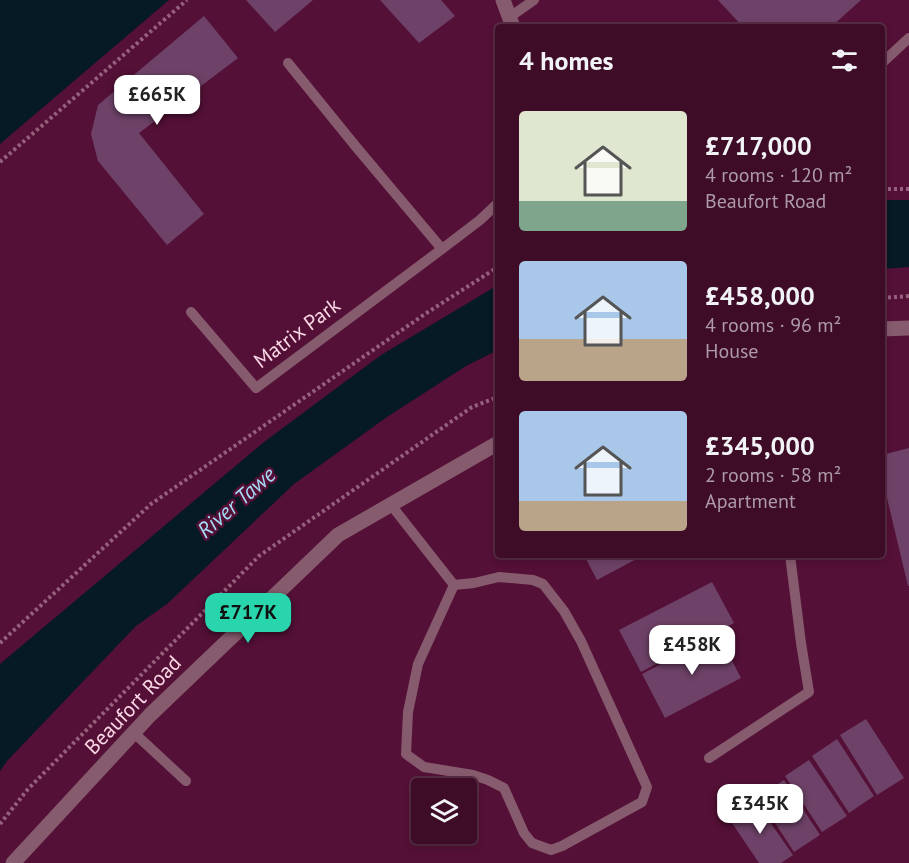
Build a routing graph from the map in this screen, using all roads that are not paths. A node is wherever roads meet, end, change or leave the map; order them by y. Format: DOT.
graph roads {
  1 [pos="503,0"];
  2 [pos="534,0"];
  3 [pos="512,22"];
  4 [pos="909,38"];
  5 [pos="885,60"];
  6 [pos="288,63"];
  7 [pos="495,206"];
  8 [pos="442,249"];
  9 [pos="191,312"];
  10 [pos="909,328"];
  11 [pos="885,329"];
  12 [pos="495,445"];
  13 [pos="391,505"];
  14 [pos="790,558"];
  15 [pos="454,585"];
  16 [pos="134,732"];
  17 [pos="709,758"];
  18 [pos="186,781"];
  19 [pos="13,863"];
  1 -- 3 [label="street"];
  2 -- 3 [label="lane"];
  4 -- 5 [label="lane"];
  6 -- 8 [label="lane"];
  7 -- 8 [label="lane, Matrix Park"];
  8 -- 9 [label="lane, Matrix Park"];
  10 -- 11 [label="street"];
  12 -- 13 [label="street, Beaufort Road"];
  13 -- 15 [label="lane"];
  13 -- 16 [label="street, Beaufort Road"];
  14 -- 17 [label="lane"];
  15 -- 15 [label="lane"];
  16 -- 18 [label="lane"];
  16 -- 19 [label="street, Beaufort Road"];
}
